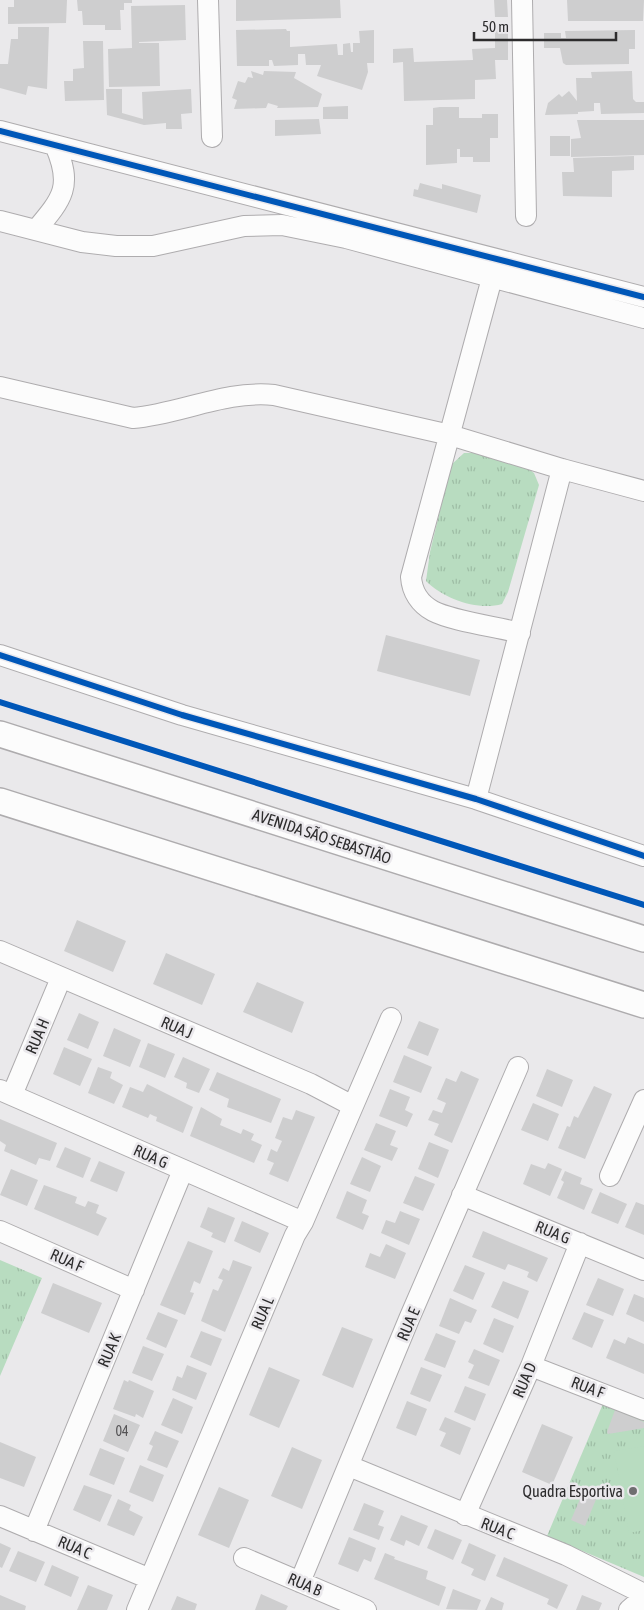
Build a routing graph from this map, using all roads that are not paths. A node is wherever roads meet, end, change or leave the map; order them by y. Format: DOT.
graph roads {
  1 [pos="208,0"];
  2 [pos="522,0"];
  3 [pos="0,131"];
  4 [pos="212,137"];
  5 [pos="55,145"];
  6 [pos="526,216"];
  7 [pos="0,221"];
  8 [pos="36,230"];
  9 [pos="492,278"];
  10 [pos="644,297"];
  11 [pos="644,318"];
  12 [pos="0,387"];
  13 [pos="450,435"];
  14 [pos="562,469"];
  15 [pos="644,491"];
  16 [pos="520,632"];
  17 [pos="0,655"];
  18 [pos="0,734"];
  19 [pos="476,800"];
  20 [pos="0,801"];
  21 [pos="644,856"];
  22 [pos="644,939"];
  23 [pos="0,952"];
  24 [pos="61,978"];
  25 [pos="644,1005"];
  26 [pos="390,1018"];
  27 [pos="518,1067"];
  28 [pos="6,1092"];
  29 [pos="644,1100"];
  30 [pos="353,1106"];
  31 [pos="639,1128"];
  32 [pos="184,1170"];
  33 [pos="610,1176"];
  34 [pos="462,1194"];
  35 [pos="303,1222"];
  36 [pos="0,1231"];
  37 [pos="580,1243"];
  38 [pos="644,1270"];
  39 [pos="134,1290"];
  40 [pos="531,1366"];
  41 [pos="644,1410"];
  42 [pos="349,1466"];
  43 [pos="465,1515"];
  44 [pos="0,1516"];
  45 [pos="34,1531"];
  46 [pos="244,1558"];
  47 [pos="150,1579"];
  48 [pos="300,1582"];
  49 [pos="644,1596"];
  50 [pos="137,1610"];
  51 [pos="366,1610"];
  52 [pos="629,1610"];
  1 -- 4 [label="street"];
  2 -- 6 [label="street"];
  3 -- 5 [label="street"];
  5 -- 8 [label="street"];
  5 -- 10 [label="street"];
  7 -- 8 [label="street"];
  8 -- 9 [label="street"];
  9 -- 11 [label="street"];
  9 -- 13 [label="street"];
  12 -- 13 [label="street"];
  13 -- 14 [label="street"];
  13 -- 16 [label="street"];
  14 -- 15 [label="street"];
  14 -- 16 [label="street"];
  16 -- 19 [label="street"];
  17 -- 19 [label="street"];
  18 -- 22 [label="main road, AVENIDA SÃO SEBASTIÃO"];
  19 -- 21 [label="street"];
  20 -- 25 [label="main road"];
  23 -- 24 [label="street, RUA J"];
  24 -- 28 [label="street, RUA H"];
  24 -- 30 [label="street, RUA J"];
  26 -- 30 [label="street, RUA L"];
  27 -- 34 [label="street, RUA E"];
  28 -- 32 [label="street, RUA G"];
  29 -- 31 [label="street"];
  30 -- 35 [label="street, RUA L"];
  31 -- 33 [label="street"];
  32 -- 35 [label="street, RUA G"];
  32 -- 39 [label="street, RUA K"];
  34 -- 37 [label="street, RUA G"];
  34 -- 42 [label="street, RUA E"];
  35 -- 47 [label="street, RUA L"];
  36 -- 39 [label="street, RUA F"];
  37 -- 38 [label="street, RUA G"];
  37 -- 40 [label="street, RUA D"];
  39 -- 45 [label="street, RUA K"];
  40 -- 41 [label="street, RUA F"];
  40 -- 43 [label="street, RUA D"];
  42 -- 43 [label="street, RUA C"];
  42 -- 48 [label="street, RUA E"];
  43 -- 49 [label="street, RUA C"];
  44 -- 45 [label="street, RUA C"];
  45 -- 47 [label="street, RUA C"];
  46 -- 48 [label="street, RUA B"];
  47 -- 50 [label="street, RUA L"];
  48 -- 51 [label="street, RUA B"];
  49 -- 52 [label="street"];
}
